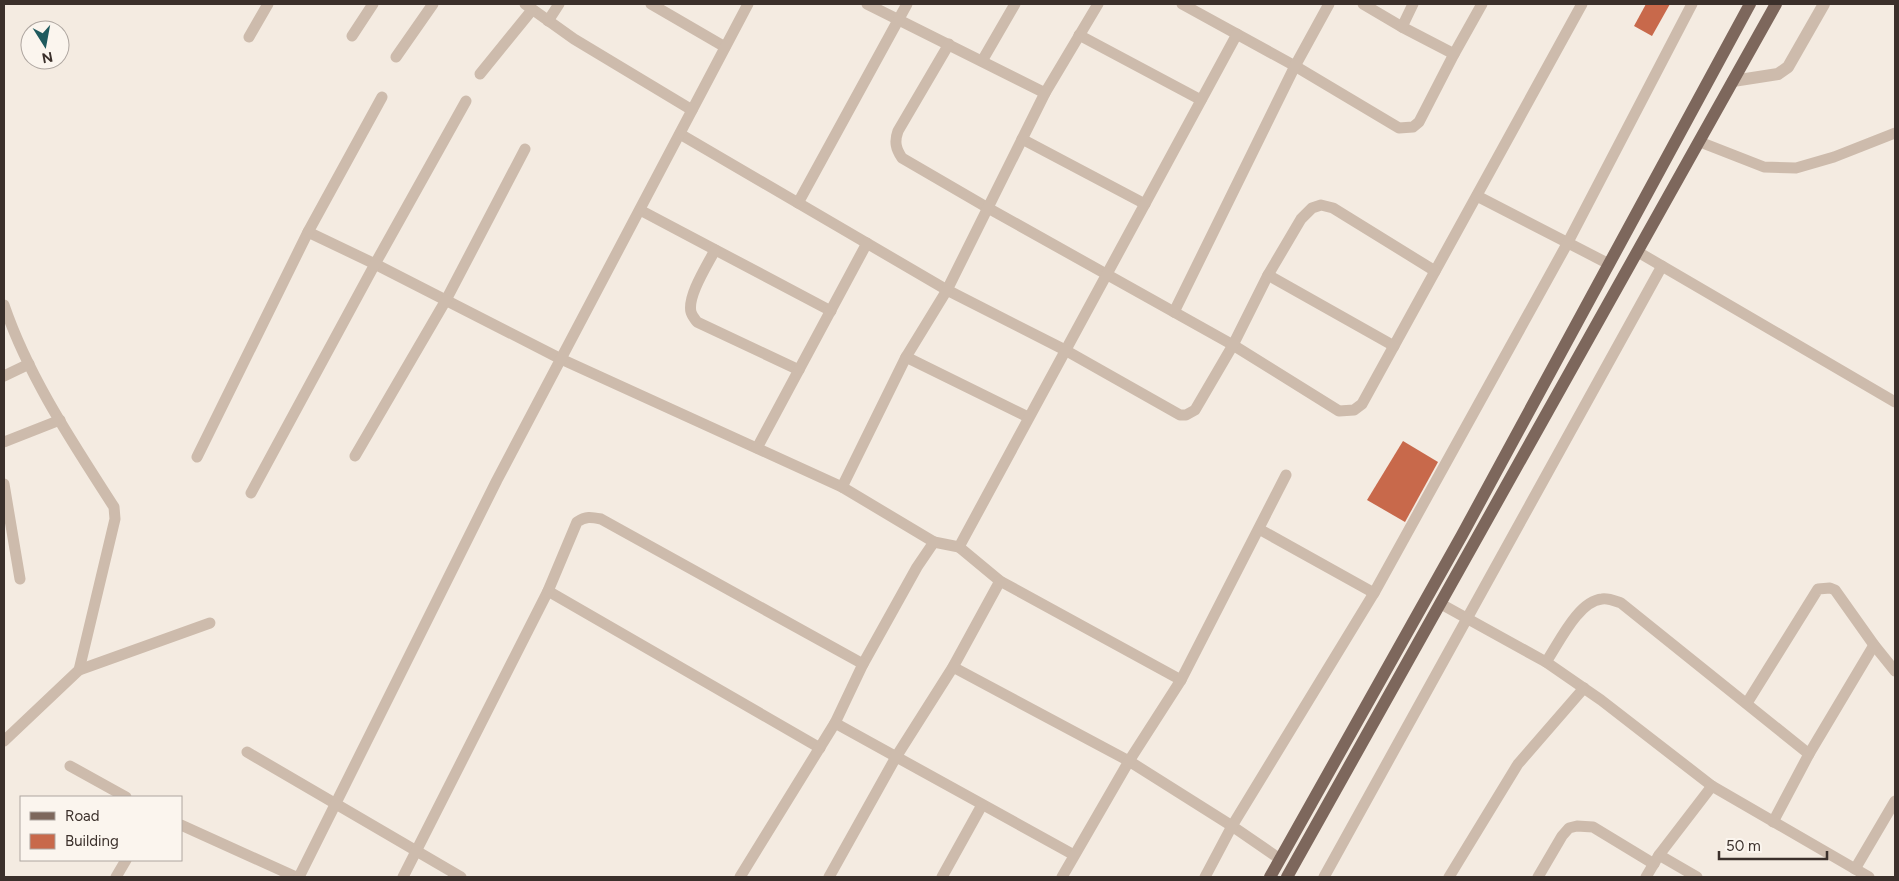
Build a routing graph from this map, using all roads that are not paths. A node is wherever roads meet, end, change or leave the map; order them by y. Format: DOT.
graph roads {
  1 [pos="268,4"];
  2 [pos="373,4"];
  3 [pos="433,4"];
  4 [pos="559,4"];
  5 [pos="651,4"];
  6 [pos="748,4"];
  7 [pos="867,4"];
  8 [pos="907,4"];
  9 [pos="1015,4"];
  10 [pos="1098,4"];
  11 [pos="1182,4"];
  12 [pos="1329,4"];
  13 [pos="1363,4"];
  14 [pos="1413,4"];
  15 [pos="1482,4"];
  16 [pos="1582,4"];
  17 [pos="1692,4"];
  18 [pos="1750,4"];
  19 [pos="1776,4"];
  20 [pos="1824,4"];
  21 [pos="667,8"];
  22 [pos="536,11"];
  23 [pos="898,19"];
  24 [pos="1402,27"];
  25 [pos="1237,34"];
  26 [pos="1079,35"];
  27 [pos="249,36"];
  28 [pos="352,36"];
  29 [pos="948,44"];
  30 [pos="725,47"];
  31 [pos="1454,54"];
  32 [pos="396,57"];
  33 [pos="982,61"];
  34 [pos="1295,66"];
  35 [pos="480,74"];
  36 [pos="1733,81"];
  37 [pos="1045,93"];
  38 [pos="382,97"];
  39 [pos="1201,100"];
  40 [pos="466,101"];
  41 [pos="692,110"];
  42 [pos="1895,133"];
  43 [pos="680,134"];
  44 [pos="1022,139"];
  45 [pos="1700,142"];
  46 [pos="525,148"];
  47 [pos="1477,196"];
  48 [pos="798,203"];
  49 [pos="1145,204"];
  50 [pos="988,208"];
  51 [pos="640,210"];
  52 [pos="308,232"];
  53 [pos="867,243"];
  54 [pos="1567,244"];
  55 [pos="715,250"];
  56 [pos="1638,252"];
  57 [pos="374,264"];
  58 [pos="1609,264"];
  59 [pos="1662,266"];
  60 [pos="1435,271"];
  61 [pos="1106,274"];
  62 [pos="1268,275"];
  63 [pos="947,290"];
  64 [pos="446,300"];
  65 [pos="4,305"];
  66 [pos="831,311"];
  67 [pos="1174,312"];
  68 [pos="1233,345"];
  69 [pos="1394,346"];
  70 [pos="1065,350"];
  71 [pos="906,357"];
  72 [pos="561,359"];
  73 [pos="29,364"];
  74 [pos="799,370"];
  75 [pos="4,376"];
  76 [pos="1894,398"];
  77 [pos="1028,417"];
  78 [pos="60,420"];
  79 [pos="4,442"];
  80 [pos="757,448"];
  81 [pos="355,456"];
  82 [pos="197,457"];
  83 [pos="1286,476"];
  84 [pos="4,484"];
  85 [pos="842,487"];
  86 [pos="251,493"];
  87 [pos="1259,529"];
  88 [pos="934,542"];
  89 [pos="959,547"];
  90 [pos="20,579"];
  91 [pos="1000,581"];
  92 [pos="548,591"];
  93 [pos="1374,593"];
  94 [pos="1441,604"];
  95 [pos="1468,619"];
  96 [pos="210,623"];
  97 [pos="1874,645"];
  98 [pos="1546,662"];
  99 [pos="863,664"];
  100 [pos="953,667"];
  101 [pos="79,670"];
  102 [pos="1895,671"];
  103 [pos="1182,680"];
  104 [pos="1584,688"];
  105 [pos="1746,703"];
  106 [pos="835,723"];
  107 [pos="4,741"];
  108 [pos="820,748"];
  109 [pos="247,752"];
  110 [pos="1809,754"];
  111 [pos="896,757"];
  112 [pos="1129,761"];
  113 [pos="70,766"];
  114 [pos="1712,786"];
  115 [pos="124,796"];
  116 [pos="1895,801"];
  117 [pos="336,804"];
  118 [pos="982,804"];
  119 [pos="1773,822"];
  120 [pos="182,825"];
  121 [pos="1232,826"];
  122 [pos="417,850"];
  123 [pos="1074,855"];
  124 [pos="1280,859"];
  125 [pos="1656,860"];
  126 [pos="125,861"];
  127 [pos="1855,872"];
  128 [pos="116,877"];
  129 [pos="297,877"];
  130 [pos="403,877"];
  131 [pos="461,877"];
  132 [pos="740,877"];
  133 [pos="829,877"];
  134 [pos="942,877"];
  135 [pos="1062,877"];
  136 [pos="1205,877"];
  137 [pos="1270,877"];
  138 [pos="1287,877"];
  139 [pos="1324,877"];
  140 [pos="1449,877"];
  141 [pos="1538,877"];
  142 [pos="1646,877"];
  143 [pos="1697,877"];
  144 [pos="1869,877"];
  1 -- 27 [label="street"];
  2 -- 28 [label="street"];
  3 -- 32 [label="street"];
  4 -- 22 [label="street"];
  5 -- 21 [label="street"];
  6 -- 30 [label="street"];
  7 -- 23 [label="street"];
  8 -- 23 [label="street"];
  9 -- 33 [label="street"];
  10 -- 26 [label="street"];
  11 -- 25 [label="street"];
  12 -- 34 [label="street"];
  13 -- 24 [label="street"];
  14 -- 24 [label="street"];
  15 -- 31 [label="street"];
  16 -- 47 [label="street"];
  17 -- 54 [label="street"];
  18 -- 58 [label="main road"];
  19 -- 36 [label="main road"];
  20 -- 36 [label="street"];
  21 -- 30 [label="street"];
  22 -- 35 [label="street"];
  22 -- 41 [label="street"];
  23 -- 29 [label="street"];
  23 -- 48 [label="street"];
  24 -- 31 [label="street"];
  25 -- 34 [label="street"];
  25 -- 39 [label="street"];
  26 -- 37 [label="street"];
  26 -- 39 [label="street"];
  29 -- 33 [label="street"];
  29 -- 50 [label="street"];
  30 -- 41 [label="street"];
  31 -- 34 [label="street"];
  33 -- 37 [label="street"];
  34 -- 67 [label="street"];
  36 -- 45 [label="main road"];
  37 -- 44 [label="street"];
  38 -- 52 [label="street"];
  39 -- 49 [label="street"];
  40 -- 57 [label="street"];
  41 -- 43 [label="street"];
  42 -- 45 [label="street"];
  43 -- 48 [label="street"];
  43 -- 51 [label="street"];
  44 -- 49 [label="street"];
  44 -- 50 [label="street"];
  45 -- 56 [label="main road"];
  46 -- 64 [label="street"];
  47 -- 54 [label="street"];
  47 -- 60 [label="street"];
  48 -- 53 [label="street"];
  49 -- 61 [label="street"];
  50 -- 61 [label="street"];
  50 -- 63 [label="street"];
  51 -- 55 [label="street"];
  51 -- 72 [label="street"];
  52 -- 57 [label="street"];
  52 -- 82 [label="street"];
  53 -- 63 [label="street"];
  53 -- 66 [label="street"];
  54 -- 58 [label="street"];
  54 -- 93 [label="street"];
  55 -- 66 [label="street"];
  55 -- 74 [label="street"];
  56 -- 59 [label="street"];
  56 -- 94 [label="main road"];
  57 -- 64 [label="street"];
  57 -- 86 [label="street"];
  58 -- 124 [label="main road"];
  59 -- 76 [label="street"];
  59 -- 95 [label="street"];
  60 -- 62 [label="street"];
  60 -- 69 [label="street"];
  61 -- 67 [label="street"];
  61 -- 70 [label="street"];
  62 -- 68 [label="street"];
  62 -- 69 [label="street"];
  63 -- 70 [label="street"];
  63 -- 71 [label="street"];
  64 -- 72 [label="street"];
  64 -- 81 [label="street"];
  65 -- 73 [label="street"];
  66 -- 74 [label="street"];
  67 -- 68 [label="street"];
  68 -- 69 [label="street"];
  68 -- 70 [label="street"];
  70 -- 77 [label="street"];
  71 -- 77 [label="street"];
  71 -- 85 [label="street"];
  72 -- 80 [label="street"];
  72 -- 117 [label="street"];
  73 -- 75 [label="street"];
  73 -- 78 [label="street"];
  74 -- 80 [label="street"];
  77 -- 89 [label="street"];
  78 -- 79 [label="street"];
  78 -- 101 [label="street"];
  80 -- 85 [label="street"];
  83 -- 87 [label="street"];
  84 -- 90 [label="street"];
  85 -- 88 [label="street"];
  87 -- 93 [label="street"];
  87 -- 103 [label="street"];
  88 -- 89 [label="street"];
  88 -- 99 [label="street"];
  89 -- 91 [label="street"];
  91 -- 100 [label="street"];
  91 -- 103 [label="street"];
  92 -- 99 [label="street"];
  92 -- 108 [label="street"];
  92 -- 122 [label="street"];
  93 -- 121 [label="street"];
  94 -- 95 [label="street"];
  94 -- 138 [label="main road"];
  95 -- 98 [label="street"];
  95 -- 139 [label="street"];
  96 -- 101 [label="street"];
  97 -- 102 [label="street"];
  97 -- 105 [label="street"];
  97 -- 110 [label="street"];
  98 -- 104 [label="street"];
  98 -- 105 [label="street"];
  99 -- 106 [label="street"];
  100 -- 111 [label="street"];
  100 -- 112 [label="street"];
  101 -- 107 [label="street"];
  103 -- 112 [label="street"];
  104 -- 114 [label="street"];
  104 -- 140 [label="street"];
  105 -- 110 [label="street"];
  106 -- 108 [label="street"];
  106 -- 111 [label="street"];
  108 -- 132 [label="street"];
  109 -- 117 [label="street"];
  110 -- 119 [label="street"];
  111 -- 118 [label="street"];
  111 -- 133 [label="street"];
  112 -- 121 [label="street"];
  112 -- 123 [label="street"];
  113 -- 115 [label="street"];
  114 -- 119 [label="street"];
  114 -- 125 [label="street"];
  116 -- 127 [label="street"];
  117 -- 122 [label="street"];
  117 -- 129 [label="street"];
  118 -- 123 [label="street"];
  118 -- 134 [label="street"];
  119 -- 127 [label="street"];
  120 -- 129 [label="street"];
  121 -- 124 [label="street"];
  121 -- 136 [label="street"];
  122 -- 130 [label="street"];
  122 -- 131 [label="street"];
  123 -- 135 [label="street"];
  124 -- 137 [label="main road"];
  125 -- 141 [label="street"];
  125 -- 142 [label="street"];
  125 -- 143 [label="street"];
  126 -- 128 [label="street"];
  127 -- 144 [label="street"];
}
